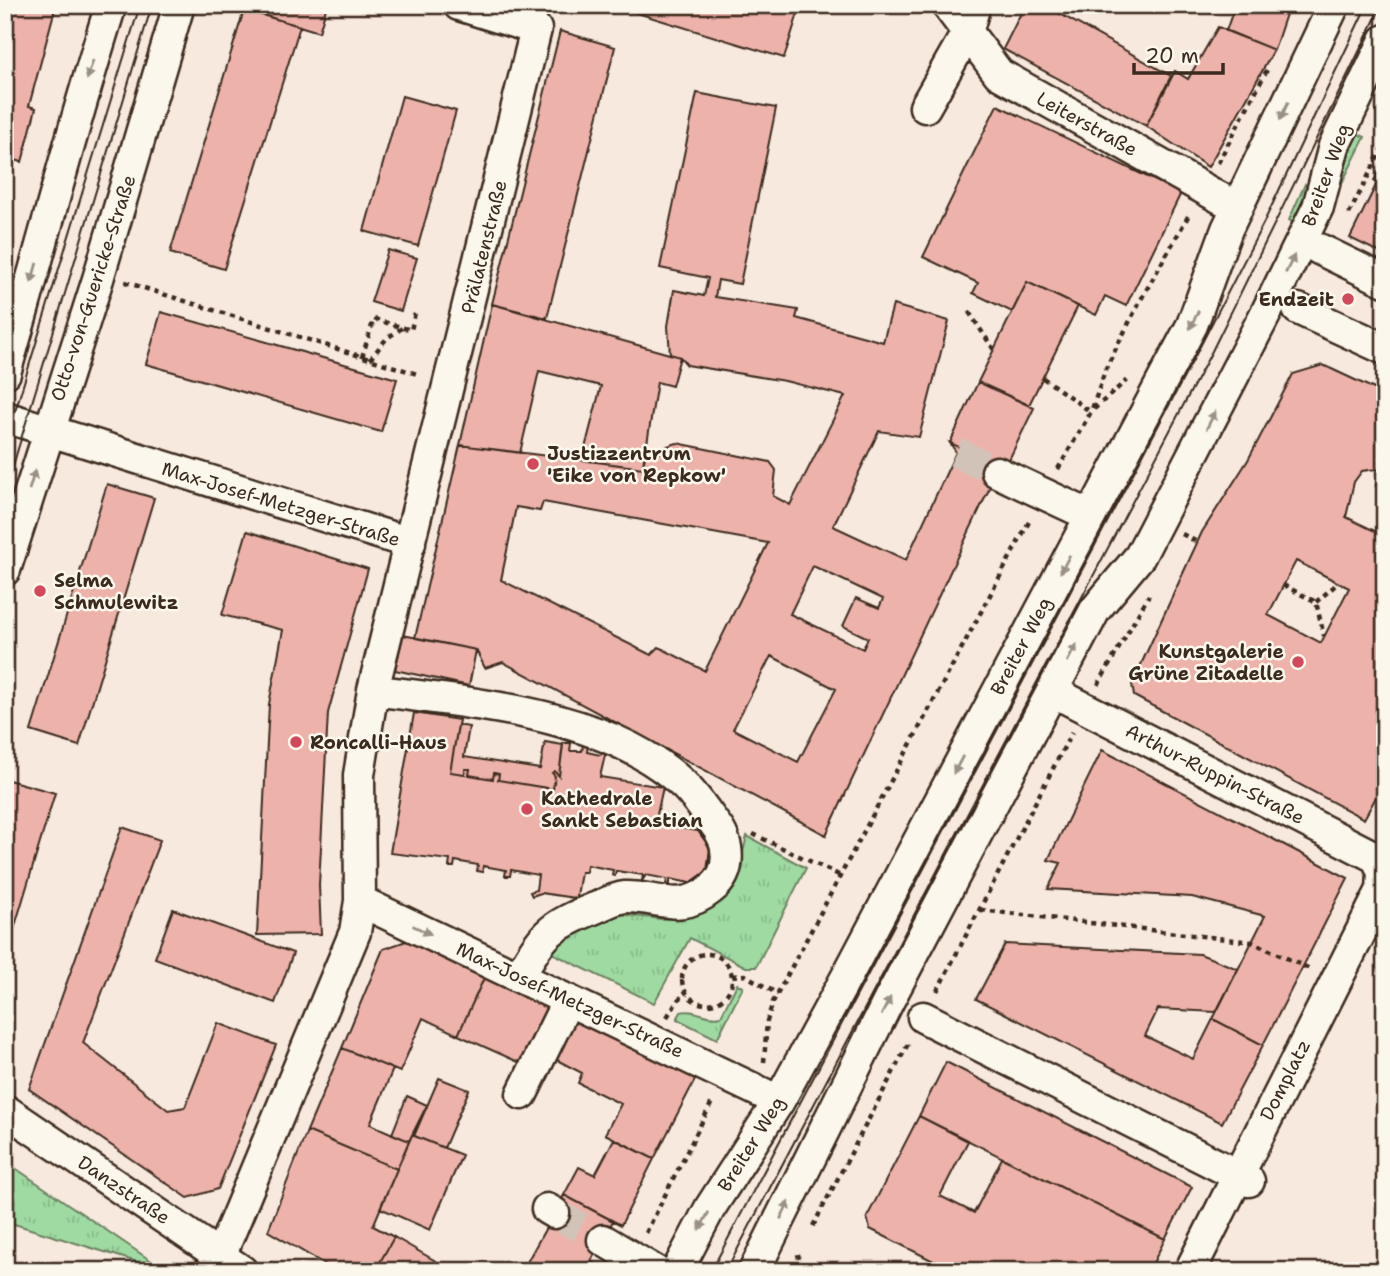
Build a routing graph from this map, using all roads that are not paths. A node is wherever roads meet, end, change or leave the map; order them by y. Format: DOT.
graph roads {
  1 [pos="111,5"];
  2 [pos="179,5"];
  3 [pos="459,5"];
  4 [pos="947,5"];
  5 [pos="1334,5"];
  6 [pos="539,17"];
  7 [pos="971,19"];
  8 [pos="1385,40"];
  9 [pos="925,107"];
  10 [pos="1222,199"];
  11 [pos="1319,249"];
  12 [pos="1385,281"];
  13 [pos="1298,309"];
  14 [pos="1385,349"];
  15 [pos="5,373"];
  16 [pos="5,417"];
  17 [pos="47,431"];
  18 [pos="997,472"];
  19 [pos="1091,516"];
  20 [pos="410,543"];
  21 [pos="5,570"];
  22 [pos="373,690"];
  23 [pos="1052,691"];
  24 [pos="1381,849"];
  25 [pos="1383,891"];
  26 [pos="360,901"];
  27 [pos="519,976"];
  28 [pos="568,1000"];
  29 [pos="923,1017"];
  30 [pos="522,1094"];
  31 [pos="779,1101"];
  32 [pos="5,1110"];
  33 [pos="1244,1177"];
  34 [pos="603,1240"];
  35 [pos="644,1264"];
  36 [pos="225,1266"];
  37 [pos="677,1271"];
  38 [pos="754,1271"];
  39 [pos="1190,1271"];
  1 -- 15 [label="street, one-way"];
  2 -- 17 [label="street, Otto-von-Guericke-Straße"];
  3 -- 6 [label="street, Prälatenstraße"];
  4 -- 7 [label="street, Leiterstraße"];
  5 -- 19 [label="street, Breiter Weg, one-way"];
  6 -- 20 [label="street, Prälatenstraße"];
  7 -- 9 [label="street"];
  7 -- 10 [label="street, Leiterstraße"];
  23 -- 8 [label="street, Breiter Weg, one-way"];
  11 -- 12 [label="street"];
  13 -- 14 [label="street"];
  16 -- 17 [label="street, Max-Josef-Metzger-Straße"];
  17 -- 20 [label="street, Max-Josef-Metzger-Straße"];
  21 -- 17 [label="street, Otto-von-Guericke-Straße, one-way"];
  18 -- 19 [label="street"];
  19 -- 31 [label="street, Breiter Weg, one-way"];
  20 -- 22 [label="street, Max-Josef-Metzger-Straße"];
  22 -- 26 [label="street, Max-Josef-Metzger-Straße"];
  22 -- 27 [label="street"];
  23 -- 24 [label="street, Arthur-Ruppin-Straße"];
  38 -- 23 [label="street, Breiter Weg, one-way"];
  24 -- 25 [label="street, Domplatz"];
  25 -- 33 [label="street, Domplatz"];
  26 -- 27 [label="street, Max-Josef-Metzger-Straße, one-way"];
  26 -- 36 [label="street, Max-Josef-Metzger-Straße"];
  27 -- 28 [label="street, Max-Josef-Metzger-Straße"];
  28 -- 30 [label="street"];
  28 -- 31 [label="street, Max-Josef-Metzger-Straße"];
  29 -- 33 [label="street"];
  31 -- 37 [label="street, Breiter Weg, one-way"];
  32 -- 36 [label="street, Danzstraße"];
  33 -- 39 [label="street, Domplatz"];
  34 -- 35 [label="street"];
}
